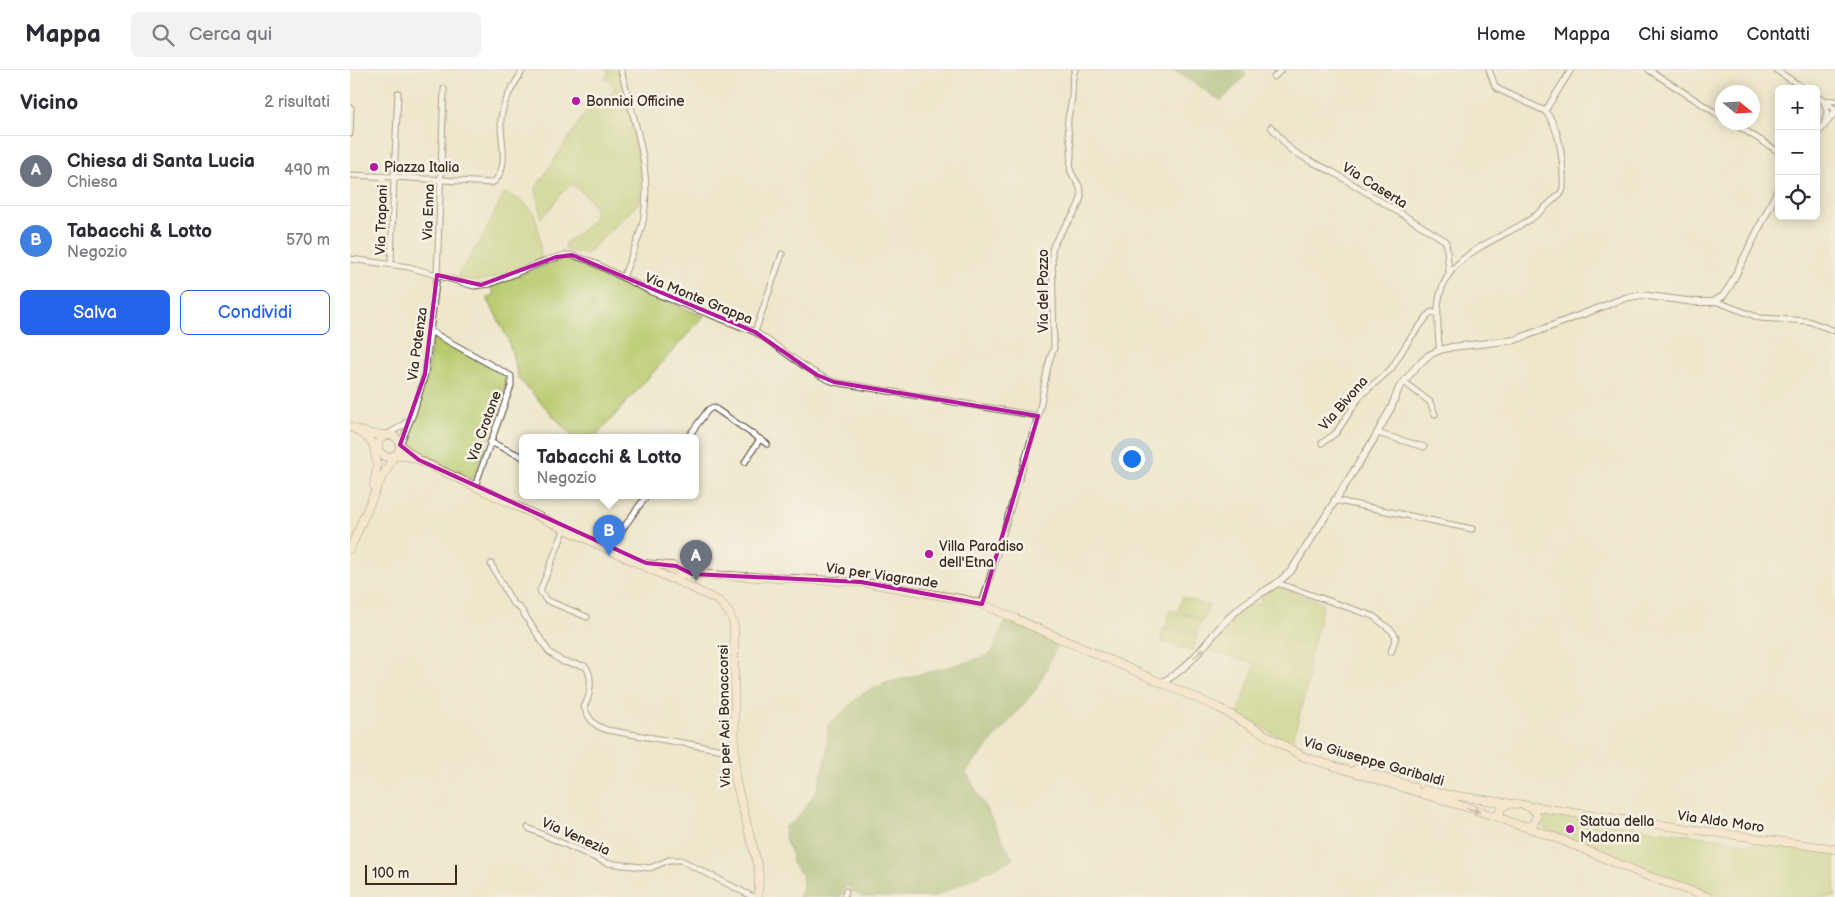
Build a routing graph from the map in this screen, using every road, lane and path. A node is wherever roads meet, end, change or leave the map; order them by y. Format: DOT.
graph roads {
  1 [pos="523,70"];
  2 [pos="621,70"];
  3 [pos="1075,70"];
  4 [pos="1280,70"];
  5 [pos="1489,70"];
  6 [pos="1571,70"];
  7 [pos="1649,70"];
  8 [pos="1776,70"];
  9 [pos="1274,77"];
  10 [pos="1799,85"];
  11 [pos="444,90"];
  12 [pos="398,93"];
  13 [pos="1820,99"];
  14 [pos="1835,101"];
  15 [pos="351,108"];
  16 [pos="1835,110"];
  17 [pos="1545,111"];
  18 [pos="1715,112"];
  19 [pos="350,115"];
  20 [pos="1825,124"];
  21 [pos="1271,127"];
  22 [pos="1744,130"];
  23 [pos="1820,130"];
  24 [pos="350,134"];
  25 [pos="1775,150"];
  26 [pos="350,175"];
  27 [pos="394,177"];
  28 [pos="441,180"];
  29 [pos="1775,196"];
  30 [pos="782,254"];
  31 [pos="350,259"];
  32 [pos="391,263"];
  33 [pos="1449,272"];
  34 [pos="437,275"];
  35 [pos="623,278"];
  36 [pos="1715,301"];
  37 [pos="1437,314"];
  38 [pos="430,331"];
  39 [pos="1835,331"];
  40 [pos="754,332"];
  41 [pos="1440,350"];
  42 [pos="1404,382"];
  43 [pos="413,414"];
  44 [pos="1434,414"];
  45 [pos="1038,416"];
  46 [pos="353,428"];
  47 [pos="690,434"];
  48 [pos="1377,434"];
  49 [pos="386,435"];
  50 [pos="760,439"];
  51 [pos="490,442"];
  52 [pos="1322,443"];
  53 [pos="767,444"];
  54 [pos="400,445"];
  55 [pos="376,447"];
  56 [pos="1424,447"];
  57 [pos="519,455"];
  58 [pos="394,456"];
  59 [pos="419,460"];
  60 [pos="745,462"];
  61 [pos="475,486"];
  62 [pos="644,499"];
  63 [pos="371,500"];
  64 [pos="1334,500"];
  65 [pos="565,528"];
  66 [pos="1472,529"];
  67 [pos="609,548"];
  68 [pos="350,549"];
  69 [pos="633,560"];
  70 [pos="491,564"];
  71 [pos="675,574"];
  72 [pos="1277,583"];
  73 [pos="982,604"];
  74 [pos="587,617"];
  75 [pos="1060,638"];
  76 [pos="1391,652"];
  77 [pos="1161,683"];
  78 [pos="735,752"];
  79 [pos="1294,752"];
  80 [pos="1507,803"];
  81 [pos="1530,806"];
  82 [pos="1574,813"];
  83 [pos="1501,818"];
  84 [pos="1536,820"];
  85 [pos="1523,827"];
  86 [pos="528,828"];
  87 [pos="1564,842"];
  88 [pos="1835,849"];
  89 [pos="753,897"];
  90 [pos="758,897"];
  91 [pos="1708,897"];
  1 -- 28 [label="street"];
  2 -- 35 [label="street"];
  3 -- 45 [label="street, Via del Pozzo"];
  4 -- 9 [label="street"];
  5 -- 17 [label="street"];
  6 -- 17 [label="street"];
  7 -- 18 [label="street"];
  8 -- 10 [label="street"];
  11 -- 28 [label="street, Via Enna"];
  12 -- 27 [label="street, Via Trapani"];
  13 -- 14 [label="street"];
  13 -- 16 [label="street"];
  13 -- 20 [label="street"];
  15 -- 19 [label="street"];
  16 -- 20 [label="street"];
  17 -- 33 [label="street"];
  19 -- 24 [label="street"];
  20 -- 23 [label="street"];
  21 -- 33 [label="street, Via Caserta"];
  22 -- 25 [label="street"];
  26 -- 27 [label="street"];
  27 -- 28 [label="street"];
  27 -- 32 [label="street, Via Trapani"];
  28 -- 34 [label="street, Via Enna"];
  29 -- 36 [label="street"];
  30 -- 40 [label="street"];
  31 -- 32 [label="street, Via Monte Grappa"];
  32 -- 34 [label="street, Via Monte Grappa"];
  33 -- 37 [label="street"];
  34 -- 35 [label="street, Via Monte Grappa"];
  34 -- 38 [label="street, Via Potenza"];
  35 -- 40 [label="street, Via Monte Grappa"];
  36 -- 39 [label="street"];
  36 -- 41 [label="street"];
  37 -- 41 [label="street"];
  37 -- 52 [label="street, Via Bivona"];
  38 -- 43 [label="street, Via Potenza"];
  38 -- 51 [label="street, Via Crotone"];
  40 -- 45 [label="street, Via Monte Grappa"];
  41 -- 42 [label="street"];
  42 -- 44 [label="street"];
  42 -- 48 [label="street"];
  43 -- 49 [label="street"];
  43 -- 54 [label="street, Via Potenza"];
  73 -- 45 [label="street, Via del Pozzo, one-way"];
  46 -- 49 [label="main road"];
  46 -- 55 [label="main road"];
  47 -- 50 [label="street"];
  48 -- 56 [label="street"];
  48 -- 64 [label="street"];
  49 -- 54 [label="main road"];
  49 -- 55 [label="main road"];
  50 -- 53 [label="street"];
  50 -- 60 [label="street"];
  51 -- 57 [label="street"];
  51 -- 61 [label="street, Via Crotone"];
  54 -- 58 [label="main road"];
  54 -- 59 [label="main road"];
  55 -- 58 [label="main road"];
  55 -- 63 [label="main road"];
  58 -- 59 [label="main road"];
  58 -- 63 [label="main road"];
  59 -- 61 [label="main road"];
  61 -- 65 [label="main road"];
  62 -- 67 [label="street"];
  63 -- 68 [label="main road"];
  64 -- 66 [label="street"];
  64 -- 72 [label="street"];
  65 -- 67 [label="main road"];
  65 -- 74 [label="street"];
  67 -- 69 [label="main road"];
  69 -- 71 [label="main road"];
  69 -- 71 [label="main road, Via per Viagrande"];
  70 -- 78 [label="street"];
  71 -- 73 [label="main road, Via per Viagrande"];
  71 -- 78 [label="main road, Via per Aci Bonaccorsi"];
  72 -- 76 [label="street"];
  77 -- 72 [label="street, one-way"];
  73 -- 75 [label="main road, Via per Viagrande"];
  75 -- 77 [label="main road, Via Giuseppe Garibaldi"];
  77 -- 79 [label="main road, Via Giuseppe Garibaldi"];
  78 -- 90 [label="main road, Via per Aci Bonaccorsi"];
  79 -- 80 [label="main road, Via Giuseppe Garibaldi"];
  79 -- 83 [label="main road, Via Giuseppe Garibaldi, one-way"];
  80 -- 81 [label="main road, Via Giuseppe Garibaldi"];
  80 -- 83 [label="main road"];
  81 -- 82 [label="main road, Via Giuseppe Garibaldi"];
  81 -- 84 [label="main road"];
  82 -- 84 [label="main road"];
  82 -- 88 [label="main road, Via Aldo Moro"];
  83 -- 85 [label="main road, Via Giuseppe Garibaldi"];
  84 -- 85 [label="main road"];
  84 -- 87 [label="main road"];
  85 -- 87 [label="main road, Via Giuseppe Garibaldi"];
  86 -- 89 [label="street, Via Venezia"];
  87 -- 91 [label="main road"];
}
